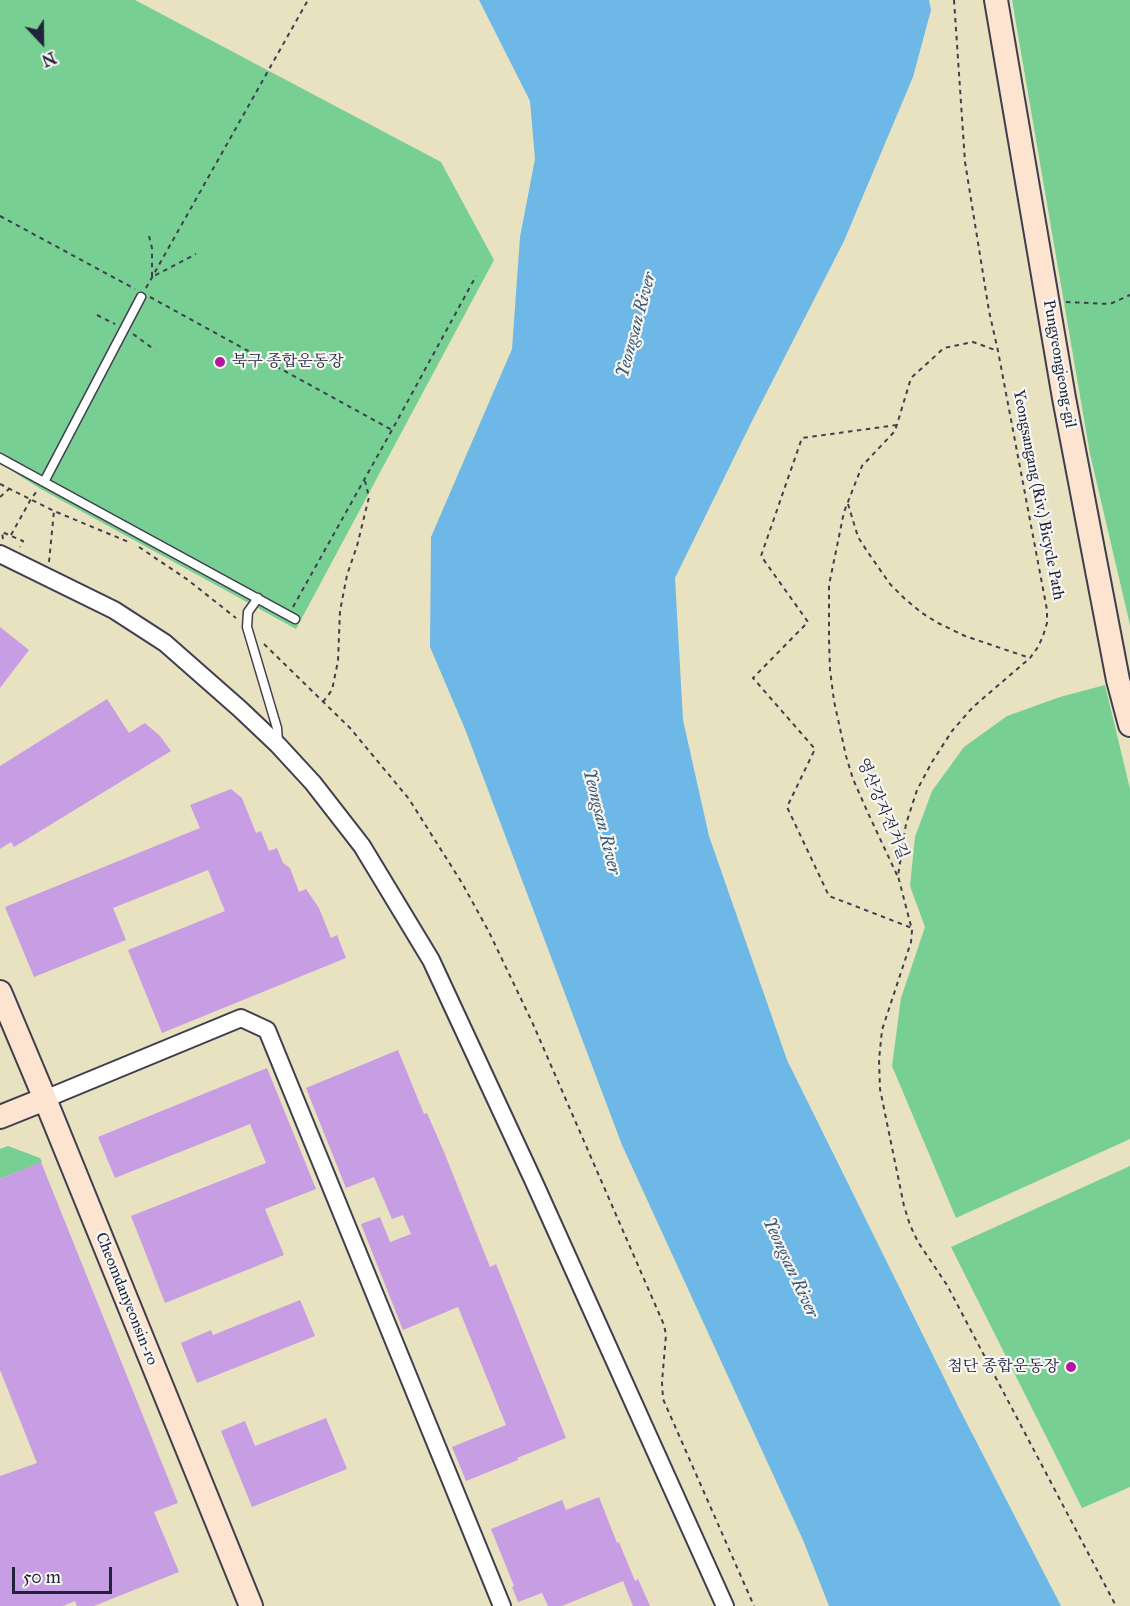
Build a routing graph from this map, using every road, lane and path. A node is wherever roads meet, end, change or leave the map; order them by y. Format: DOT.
graph roads {
  1 [pos="308,0"];
  2 [pos="954,0"];
  3 [pos="996,0"];
  4 [pos="0,216"];
  5 [pos="149,236"];
  6 [pos="196,254"];
  7 [pos="476,276"];
  8 [pos="152,277"];
  9 [pos="142,295"];
  10 [pos="1130,295"];
  11 [pos="1048,301"];
  12 [pos="998,351"];
  13 [pos="897,425"];
  14 [pos="392,430"];
  15 [pos="0,458"];
  16 [pos="364,480"];
  17 [pos="44,482"];
  18 [pos="9,489"];
  19 [pos="0,497"];
  20 [pos="31,499"];
  21 [pos="848,502"];
  22 [pos="54,511"];
  23 [pos="11,535"];
  24 [pos="0,554"];
  25 [pos="47,577"];
  26 [pos="258,598"];
  27 [pos="292,617"];
  28 [pos="1030,658"];
  29 [pos="323,702"];
  30 [pos="1130,725"];
  31 [pos="278,745"];
  32 [pos="898,876"];
  33 [pos="912,928"];
  34 [pos="0,992"];
  35 [pos="45,1099"];
  36 [pos="0,1117"];
  37 [pos="250,1606"];
  38 [pos="502,1606"];
  39 [pos="725,1606"];
  40 [pos="1116,1606"];
  1 -- 8 [label="path"];
  2 -- 12 [label="path, Yeongsangang (Riv.) Bicycle Path"];
  3 -- 11 [label="street, Pungyeongjeong-gil"];
  4 -- 9 [label="path"];
  5 -- 8 [label="path"];
  6 -- 8 [label="path"];
  7 -- 14 [label="path"];
  8 -- 9 [label="path"];
  9 -- 14 [label="path"];
  9 -- 17 [label="lane"];
  10 -- 11 [label="path"];
  11 -- 30 [label="street, Pungyeongjeong-gil"];
  12 -- 13 [label="path, 영산강자전거길"];
  12 -- 28 [label="path, Yeongsangang (Riv.) Bicycle Path"];
  13 -- 21 [label="path, 영산강자전거길"];
  13 -- 33 [label="path"];
  14 -- 16 [label="path"];
  15 -- 17 [label="lane"];
  16 -- 27 [label="path"];
  16 -- 29 [label="path"];
  17 -- 26 [label="lane"];
  18 -- 19 [label="path"];
  20 -- 23 [label="path"];
  21 -- 28 [label="path"];
  21 -- 32 [label="path, 영산강자전거길"];
  22 -- 25 [label="path"];
  24 -- 25 [label="street"];
  25 -- 31 [label="street"];
  26 -- 27 [label="lane"];
  26 -- 31 [label="lane"];
  28 -- 32 [label="path, Yeongsangang (Riv.) Bicycle Path"];
  31 -- 39 [label="street"];
  32 -- 33 [label="path, Yeongsangang (Riv.) Bicycle Path"];
  33 -- 40 [label="path, Yeongsangang (Riv.) Bicycle Path"];
  34 -- 35 [label="street, Cheomdanyeonsin-ro"];
  35 -- 36 [label="street"];
  35 -- 37 [label="street, Cheomdanyeonsin-ro"];
  35 -- 38 [label="street"];
}
